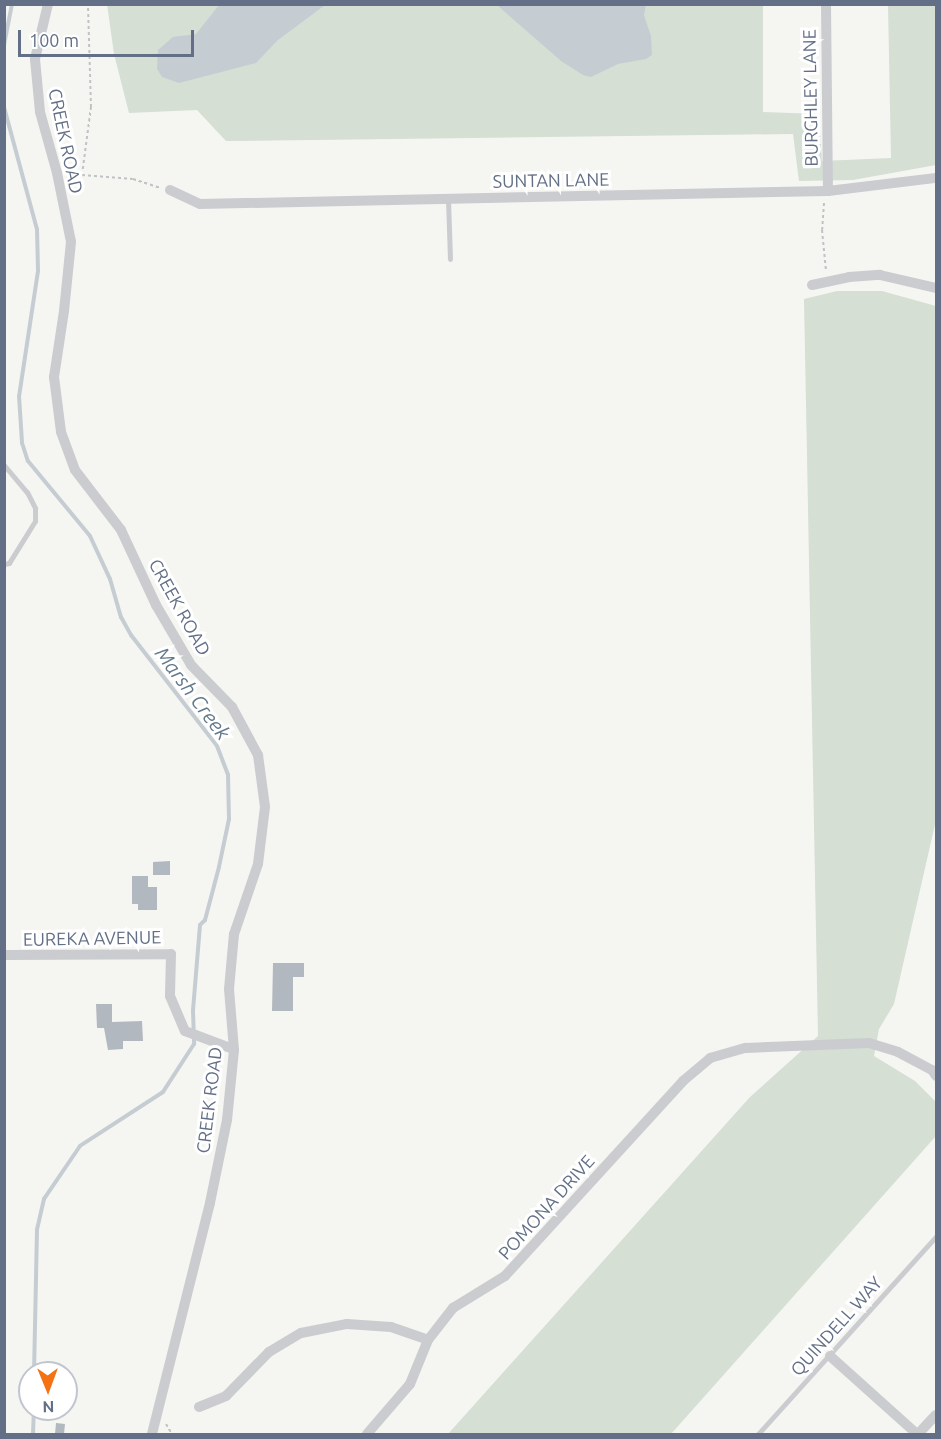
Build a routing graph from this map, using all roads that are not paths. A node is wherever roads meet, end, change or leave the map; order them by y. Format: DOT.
graph roads {
  1 [pos="48,4"];
  2 [pos="826,4"];
  3 [pos="936,178"];
  4 [pos="170,190"];
  5 [pos="826,191"];
  6 [pos="448,199"];
  7 [pos="450,259"];
  8 [pos="812,285"];
  9 [pos="936,288"];
  10 [pos="4,465"];
  11 [pos="4,564"];
  12 [pos="4,955"];
  13 [pos="234,1049"];
  14 [pos="936,1076"];
  15 [pos="936,1236"];
  16 [pos="428,1340"];
  17 [pos="830,1356"];
  18 [pos="199,1407"];
  19 [pos="936,1415"];
  20 [pos="152,1434"];
  21 [pos="367,1434"];
  22 [pos="758,1434"];
  23 [pos="918,1434"];
  1 -- 13 [label="street, CREEK ROAD"];
  2 -- 5 [label="street, BURGHLEY LANE"];
  3 -- 5 [label="street, SUNTAN LANE"];
  4 -- 6 [label="street, SUNTAN LANE"];
  5 -- 6 [label="street, SUNTAN LANE"];
  6 -- 7 [label="lane"];
  8 -- 9 [label="street"];
  10 -- 11 [label="lane"];
  12 -- 13 [label="street, EUREKA AVENUE"];
  13 -- 20 [label="street, CREEK ROAD"];
  14 -- 16 [label="street, POMONA DRIVE"];
  15 -- 17 [label="lane, QUINDELL WAY"];
  16 -- 18 [label="street"];
  16 -- 21 [label="street, POMONA DRIVE"];
  17 -- 22 [label="lane, QUINDELL WAY"];
  17 -- 23 [label="street"];
  19 -- 23 [label="street"];
}
